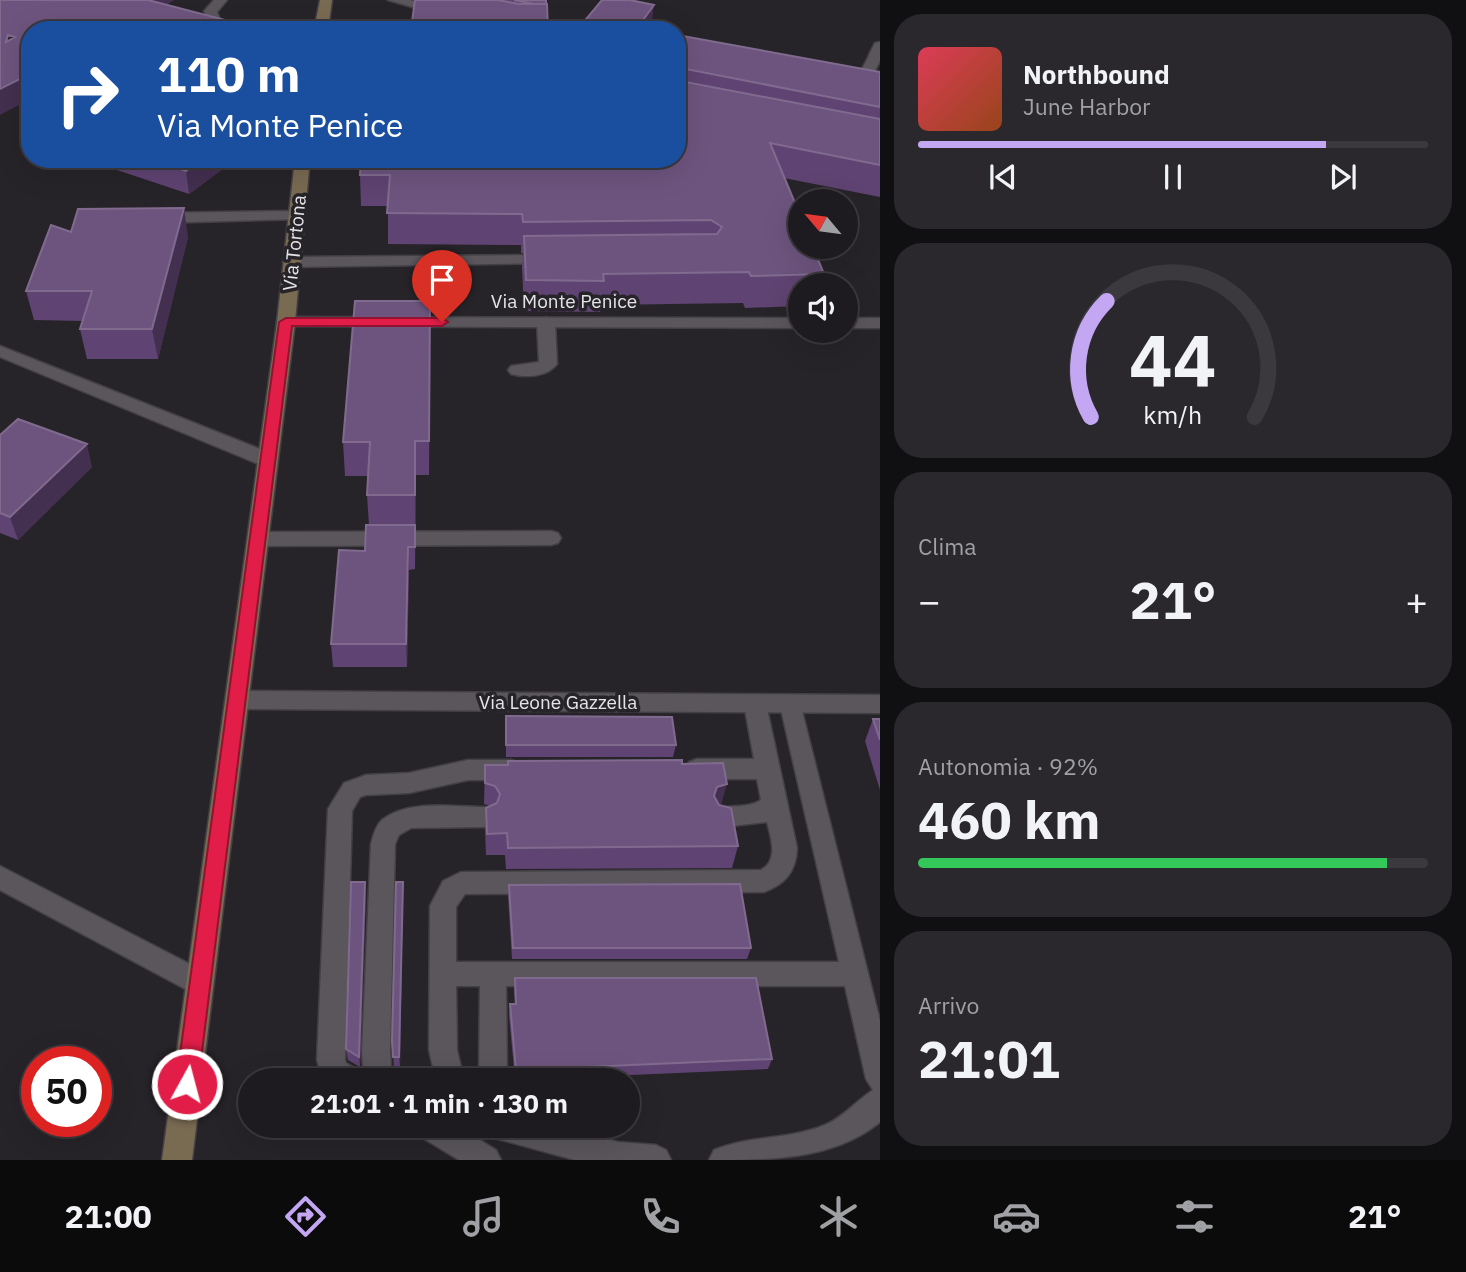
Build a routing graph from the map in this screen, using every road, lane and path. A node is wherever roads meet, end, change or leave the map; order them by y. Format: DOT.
graph roads {
  1 [pos="221,0"];
  2 [pos="326,0"];
  3 [pos="394,0"];
  4 [pos="452,13"];
  5 [pos="215,21"];
  6 [pos="322,21"];
  7 [pos="878,52"];
  8 [pos="835,85"];
  9 [pos="302,168"];
  10 [pos="296,216"];
  11 [pos="147,218"];
  12 [pos="569,260"];
  13 [pos="291,262"];
  14 [pos="286,322"];
  15 [pos="546,323"];
  16 [pos="788,323"];
  17 [pos="858,323"];
  18 [pos="880,323"];
  19 [pos="0,351"];
  20 [pos="517,370"];
  21 [pos="268,460"];
  22 [pos="551,538"];
  23 [pos="258,539"];
  24 [pos="237,700"];
  25 [pos="755,704"];
  26 [pos="880,704"];
  27 [pos="791,705"];
  28 [pos="672,769"];
  29 [pos="767,769"];
  30 [pos="536,770"];
  31 [pos="409,783"];
  32 [pos="774,804"];
  33 [pos="484,817"];
  34 [pos="723,817"];
  35 [pos="408,818"];
  36 [pos="0,877"];
  37 [pos="442,974"];
  38 [pos="493,974"];
  39 [pos="854,974"];
  40 [pos="200,983"];
  41 [pos="333,1068"];
  42 [pos="377,1068"];
  43 [pos="447,1068"];
  44 [pos="493,1068"];
  45 [pos="880,1079"];
  46 [pos="880,1101"];
  47 [pos="450,1138"];
  48 [pos="547,1138"];
  49 [pos="177,1160"];
  50 [pos="486,1160"];
  51 [pos="656,1160"];
  52 [pos="724,1160"];
  1 -- 5 [label="street"];
  2 -- 6 [label="main road"];
  3 -- 4 [label="street"];
  7 -- 8 [label="street"];
  9 -- 10 [label="main road, Via Tortona"];
  10 -- 11 [label="street"];
  10 -- 13 [label="main road, Via Tortona"];
  12 -- 13 [label="street"];
  13 -- 14 [label="main road, Via Tortona"];
  14 -- 15 [label="street, Via Monte Penice"];
  14 -- 21 [label="main road, Via Tortona"];
  15 -- 16 [label="street, Via Monte Penice"];
  15 -- 20 [label="street"];
  17 -- 18 [label="street"];
  19 -- 21 [label="street"];
  21 -- 23 [label="main road, Via Tortona"];
  22 -- 23 [label="street"];
  23 -- 24 [label="main road, Via Tortona"];
  24 -- 25 [label="street, Via Leone Gazzella"];
  24 -- 40 [label="main road, Via Tortona"];
  25 -- 27 [label="street, Via Leone Gazzella"];
  25 -- 29 [label="street"];
  26 -- 27 [label="street, Via Leone Gazzella"];
  27 -- 39 [label="street"];
  28 -- 29 [label="street"];
  29 -- 32 [label="street"];
  30 -- 31 [label="street"];
  31 -- 35 [label="street"];
  31 -- 41 [label="street"];
  32 -- 34 [label="street"];
  32 -- 37 [label="street"];
  33 -- 35 [label="street"];
  35 -- 42 [label="street"];
  36 -- 40 [label="street"];
  37 -- 38 [label="street"];
  37 -- 43 [label="street"];
  38 -- 39 [label="street"];
  38 -- 44 [label="street"];
  39 -- 45 [label="street"];
  40 -- 49 [label="main road, Via Tortona"];
  46 -- 52 [label="street"];
  47 -- 50 [label="street"];
  48 -- 51 [label="street"];
}
